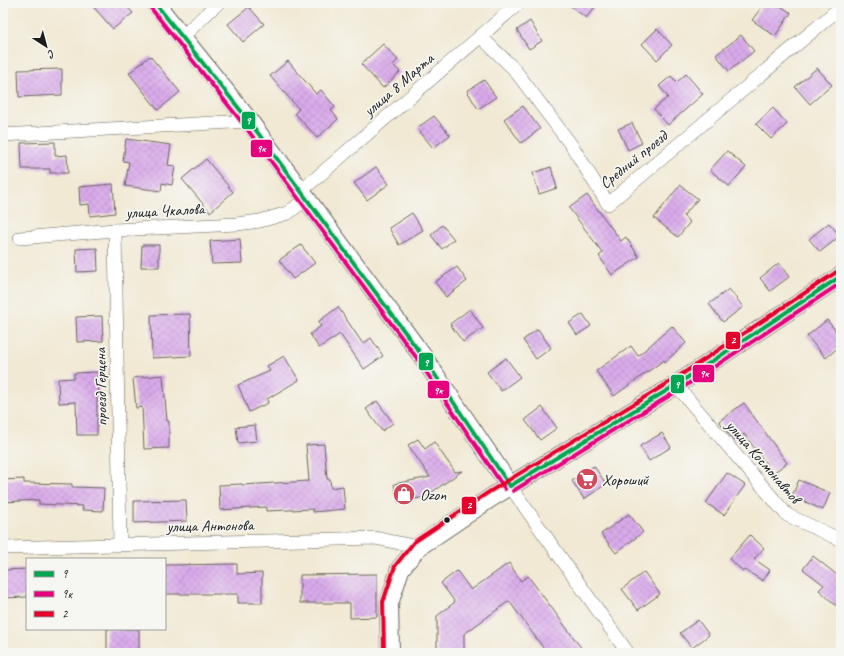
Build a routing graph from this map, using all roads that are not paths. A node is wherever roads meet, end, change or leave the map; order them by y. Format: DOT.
graph roads {
  1 [pos="155,3"];
  2 [pos="218,3"];
  3 [pos="519,3"];
  4 [pos="841,7"];
  5 [pos="182,36"];
  6 [pos="480,36"];
  7 [pos="249,121"];
  8 [pos="3,135"];
  9 [pos="303,195"];
  10 [pos="115,230"];
  11 [pos="20,238"];
  12 [pos="841,276"];
  13 [pos="676,385"];
  14 [pos="510,486"];
  15 [pos="841,540"];
  16 [pos="120,544"];
  17 [pos="418,547"];
  18 [pos="3,548"];
  19 [pos="390,653"];
  20 [pos="628,653"];
  1 -- 5 [label="main road"];
  2 -- 5 [label="street"];
  3 -- 6 [label="street, улица 8 Марта"];
  4 -- 6 [label="street, Средний проезд"];
  5 -- 7 [label="main road"];
  6 -- 9 [label="street, улица 8 Марта"];
  7 -- 8 [label="street"];
  7 -- 9 [label="main road"];
  9 -- 10 [label="street, улица Чкалова"];
  9 -- 14 [label="main road"];
  10 -- 11 [label="street, улица Чкалова"];
  10 -- 16 [label="street, проезд Герцена"];
  12 -- 13 [label="main road"];
  13 -- 14 [label="main road"];
  13 -- 15 [label="street, улица Космонавтов"];
  14 -- 17 [label="main road"];
  14 -- 20 [label="street"];
  16 -- 17 [label="street, улица Антонова"];
  16 -- 18 [label="street, улица Антонова"];
  17 -- 19 [label="main road"];
}
